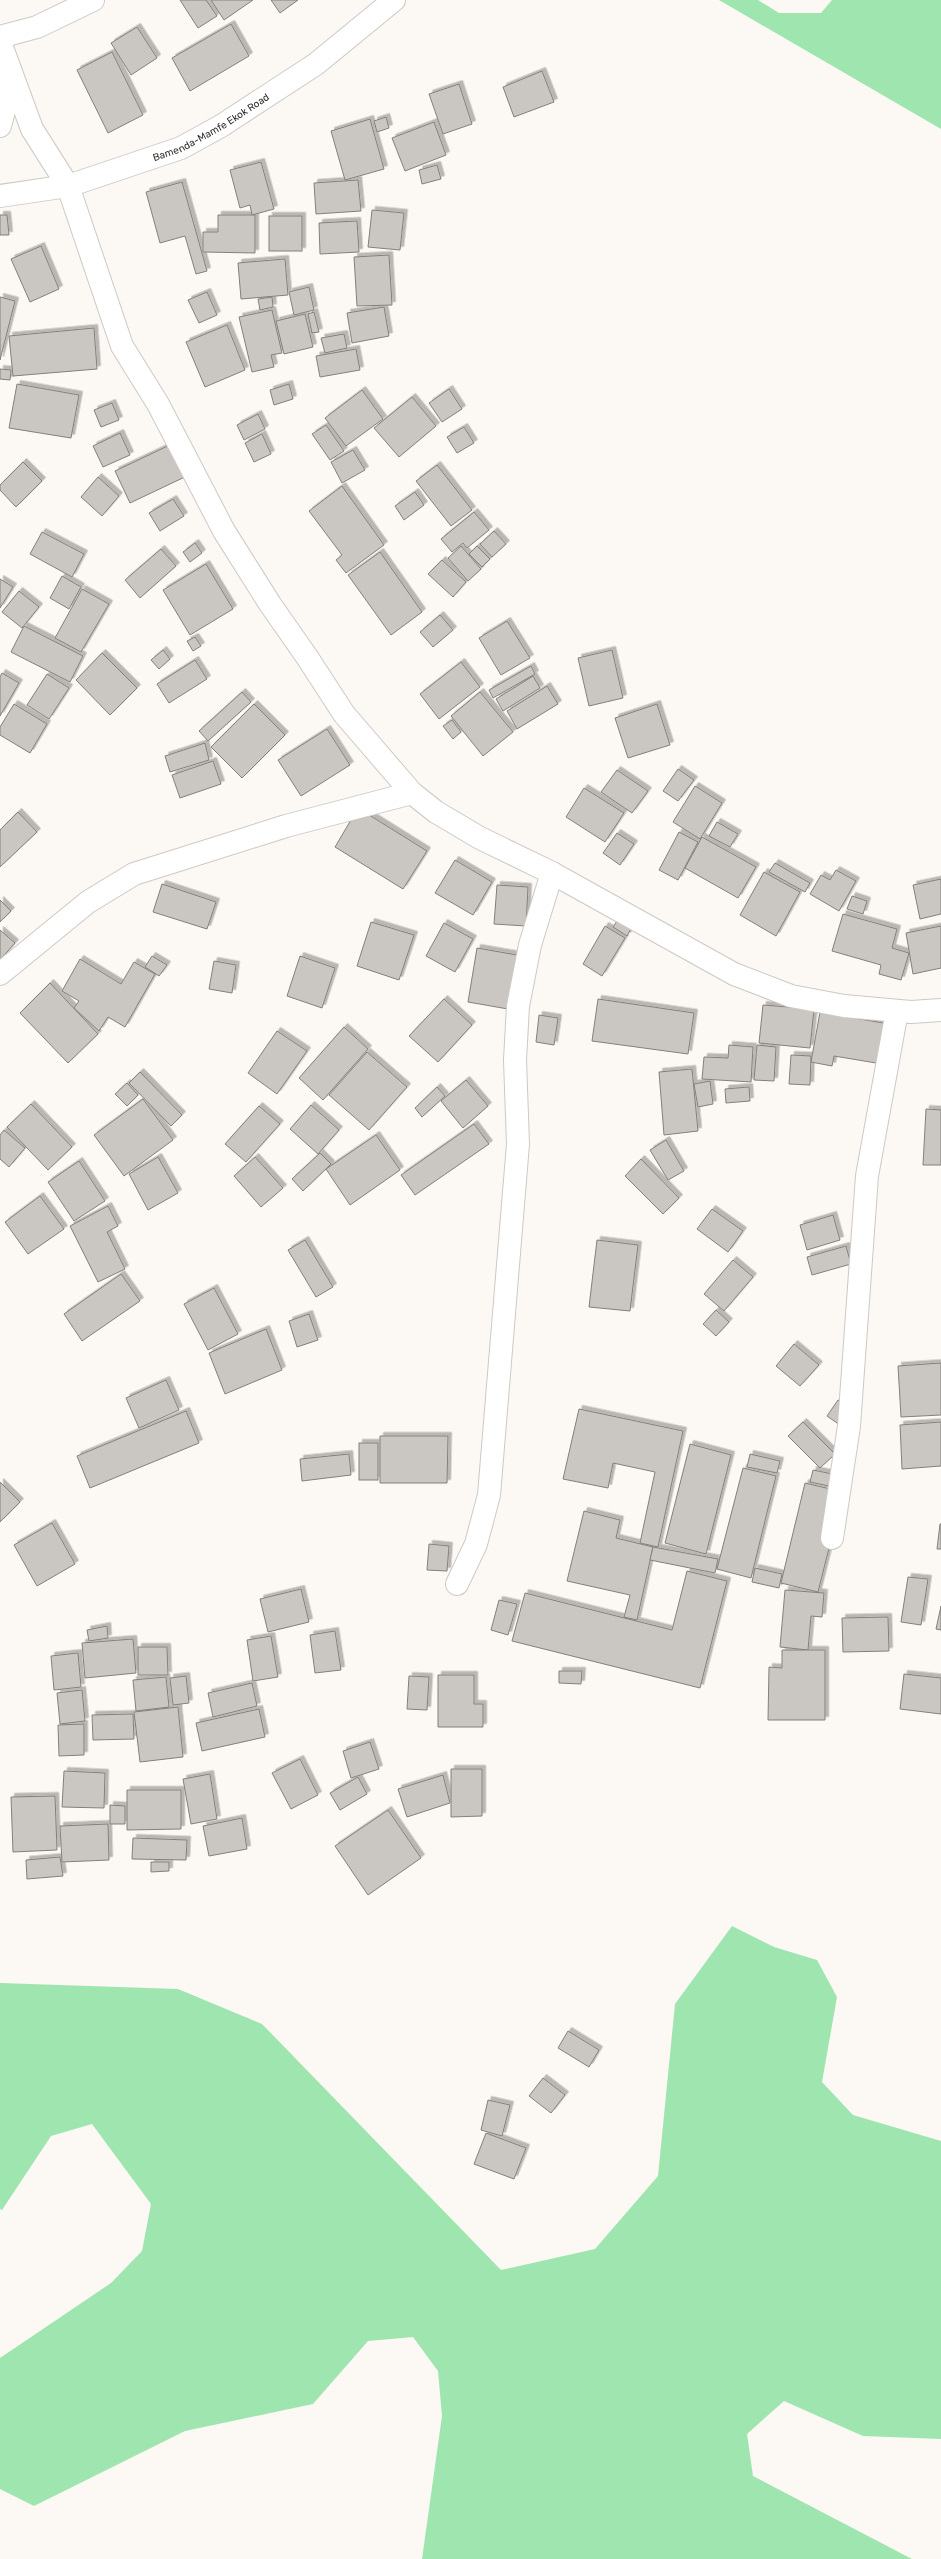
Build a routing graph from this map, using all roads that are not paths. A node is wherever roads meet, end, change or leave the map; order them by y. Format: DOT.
graph roads {
  1 [pos="93,0"];
  2 [pos="394,0"];
  3 [pos="0,37"];
  4 [pos="0,42"];
  5 [pos="6,63"];
  6 [pos="0,126"];
  7 [pos="68,186"];
  8 [pos="0,196"];
  9 [pos="412,794"];
  10 [pos="552,873"];
  11 [pos="0,974"];
  12 [pos="941,1010"];
  13 [pos="897,1011"];
  14 [pos="832,1538"];
  15 [pos="457,1584"];
  1 -- 3 [label="main road"];
  2 -- 7 [label="main road, Bamenda-Mamfe Ekok Road"];
  4 -- 5 [label="main road"];
  5 -- 6 [label="main road"];
  5 -- 7 [label="main road"];
  7 -- 8 [label="main road, Bamenda-Mamfe Ekok Road"];
  7 -- 9 [label="main road"];
  9 -- 10 [label="main road"];
  9 -- 11 [label="main road"];
  10 -- 13 [label="main road"];
  10 -- 15 [label="main road"];
  12 -- 13 [label="main road"];
  13 -- 14 [label="main road"];
}
